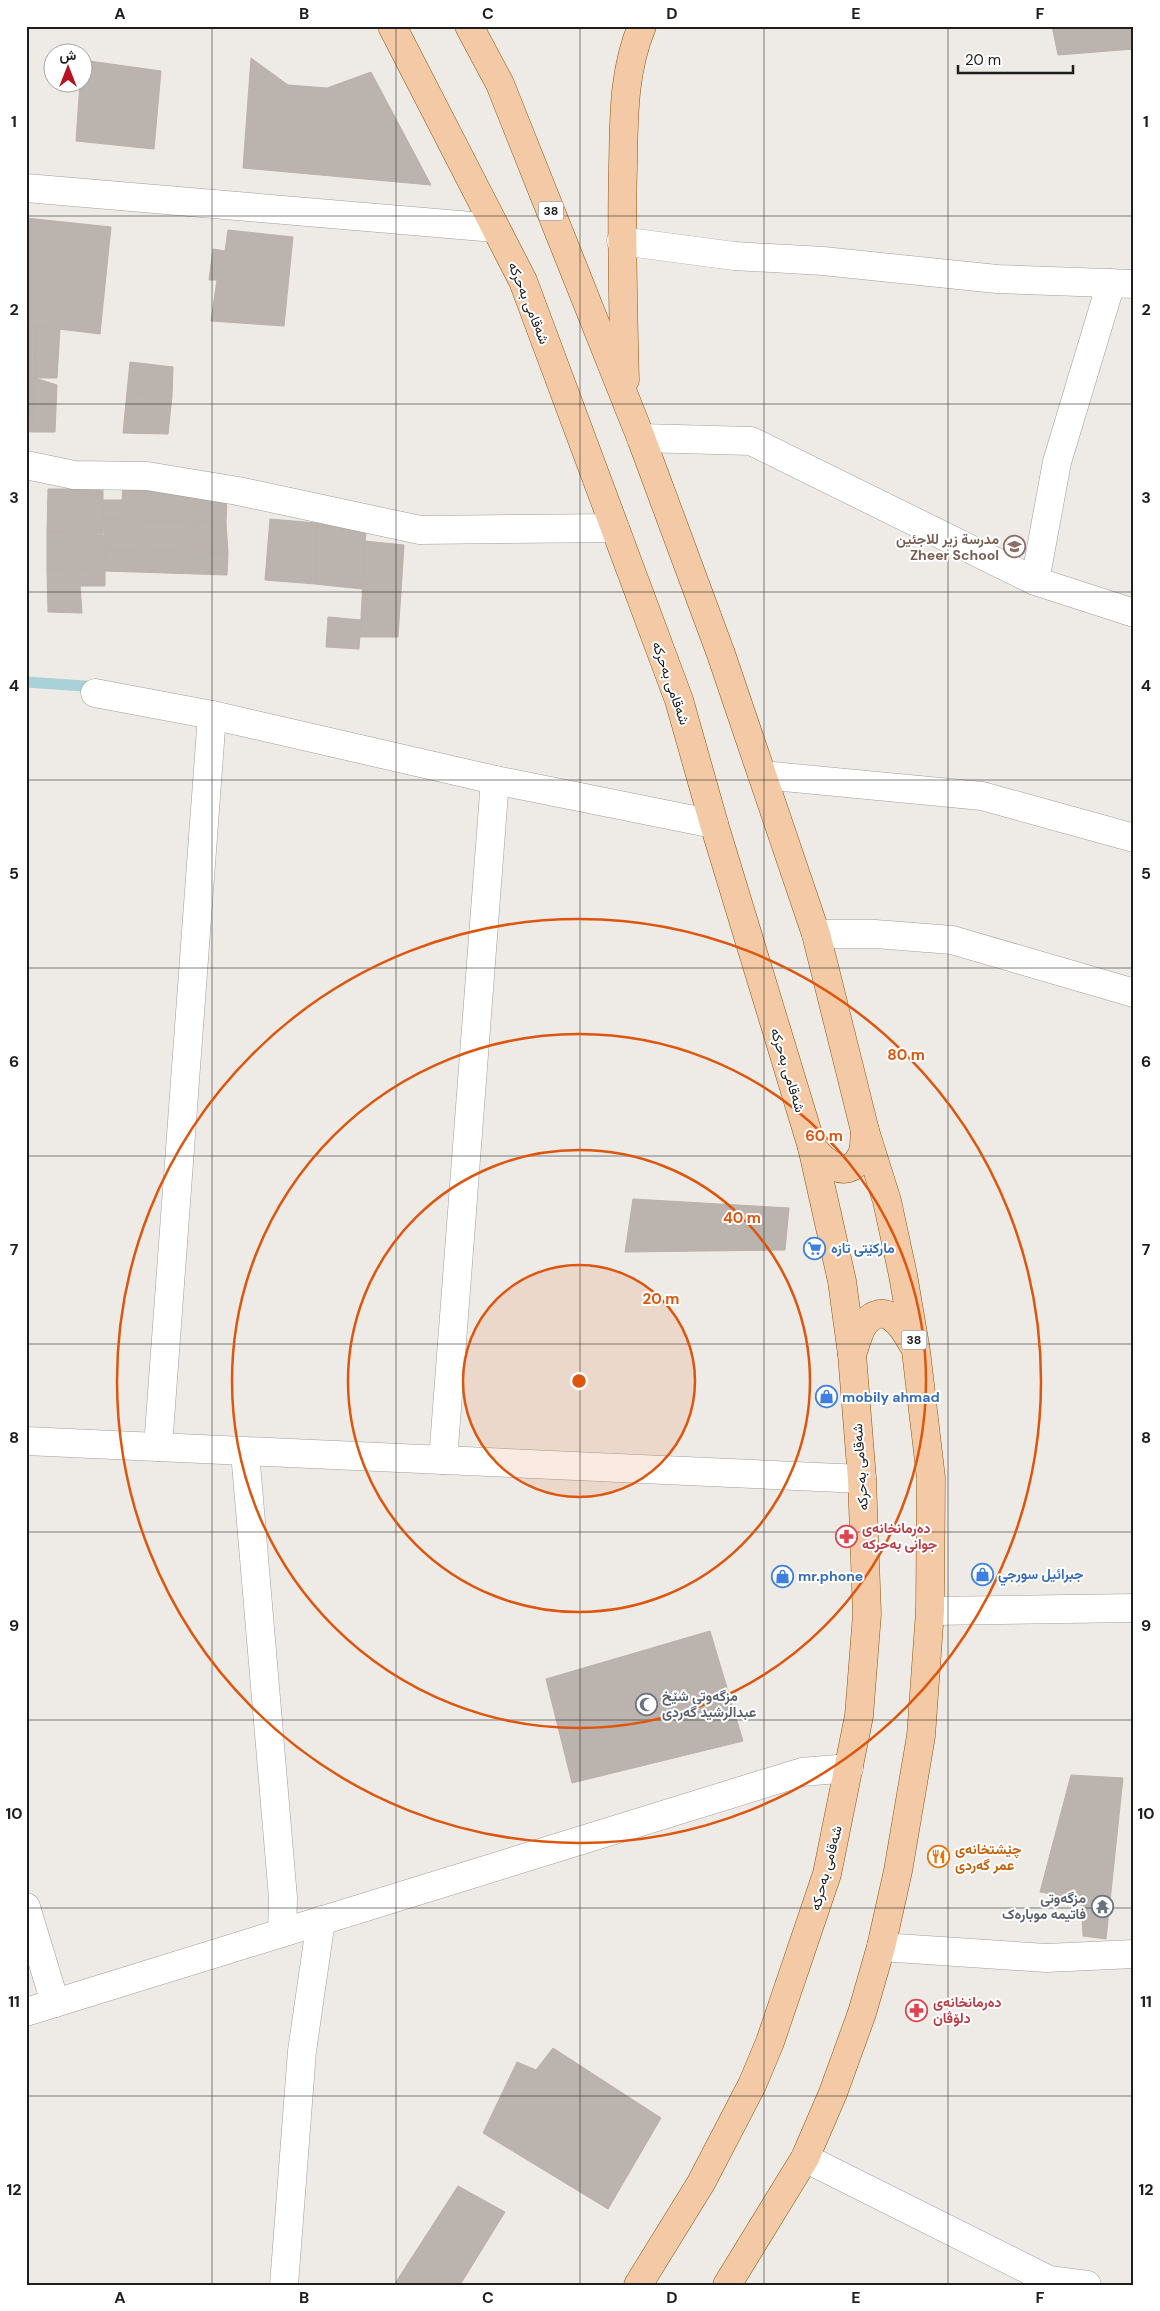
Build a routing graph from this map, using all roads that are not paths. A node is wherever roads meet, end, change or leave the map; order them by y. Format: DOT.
graph roads {
  1 [pos="392,26"];
  2 [pos="469,26"];
  3 [pos="642,26"];
  4 [pos="26,188"];
  5 [pos="495,228"];
  6 [pos="621,241"];
  7 [pos="1123,283"];
  8 [pos="626,399"];
  9 [pos="641,438"];
  10 [pos="26,466"];
  11 [pos="615,528"];
  12 [pos="1035,581"];
  13 [pos="1134,613"];
  14 [pos="94,693"];
  15 [pos="212,715"];
  16 [pos="762,775"];
  17 [pos="495,780"];
  18 [pos="714,824"];
  19 [pos="1134,838"];
  20 [pos="816,934"];
  21 [pos="1134,993"];
  22 [pos="865,1131"];
  23 [pos="812,1148"];
  24 [pos="916,1352"];
  25 [pos="852,1354"];
  26 [pos="26,1441"];
  27 [pos="158,1447"];
  28 [pos="244,1452"];
  29 [pos="443,1460"];
  30 [pos="862,1479"];
  31 [pos="1134,1608"];
  32 [pos="930,1611"];
  33 [pos="849,1768"];
  34 [pos="26,1907"];
  35 [pos="321,1920"];
  36 [pos="282,1932"];
  37 [pos="881,1947"];
  38 [pos="1134,1954"];
  39 [pos="54,2003"];
  40 [pos="26,2012"];
  41 [pos="805,2158"];
  42 [pos="284,2285"];
  43 [pos="638,2285"];
  44 [pos="727,2285"];
  45 [pos="1087,2285"];
  1 -- 5 [label="main road, شەقامی بەحرکە"];
  2 -- 8 [label="main road, 38"];
  3 -- 6 [label="main road, 38"];
  4 -- 5 [label="street"];
  5 -- 11 [label="main road, شەقامی بەحرکە"];
  6 -- 7 [label="street"];
  6 -- 8 [label="main road, 38"];
  7 -- 12 [label="street"];
  8 -- 9 [label="main road, 38"];
  9 -- 12 [label="street"];
  9 -- 16 [label="main road, 38"];
  10 -- 11 [label="street"];
  11 -- 18 [label="main road, شەقامی بەحرکە"];
  12 -- 13 [label="street"];
  14 -- 15 [label="street"];
  15 -- 17 [label="street"];
  15 -- 27 [label="street"];
  16 -- 19 [label="street"];
  16 -- 20 [label="main road, 38"];
  17 -- 18 [label="street"];
  17 -- 29 [label="street"];
  18 -- 23 [label="main road, شەقامی بەحرکە"];
  20 -- 21 [label="street"];
  20 -- 22 [label="main road, 38"];
  22 -- 23 [label="main road"];
  22 -- 24 [label="main road, 38"];
  23 -- 25 [label="main road, شەقامی بەحرکە"];
  24 -- 25 [label="main road"];
  24 -- 32 [label="main road, 38"];
  25 -- 30 [label="main road, شەقامی بەحرکە"];
  26 -- 27 [label="street"];
  27 -- 28 [label="street"];
  28 -- 29 [label="street"];
  28 -- 36 [label="street"];
  29 -- 30 [label="street"];
  30 -- 33 [label="main road, شەقامی بەحرکە"];
  31 -- 32 [label="street"];
  32 -- 37 [label="main road, 38"];
  33 -- 35 [label="street"];
  33 -- 43 [label="main road, شەقامی بەحرکە"];
  34 -- 39 [label="street"];
  35 -- 36 [label="street"];
  35 -- 42 [label="street"];
  36 -- 39 [label="street"];
  37 -- 38 [label="street"];
  37 -- 41 [label="main road, 38"];
  39 -- 40 [label="street"];
  41 -- 44 [label="main road, 38"];
  41 -- 45 [label="street"];
}
